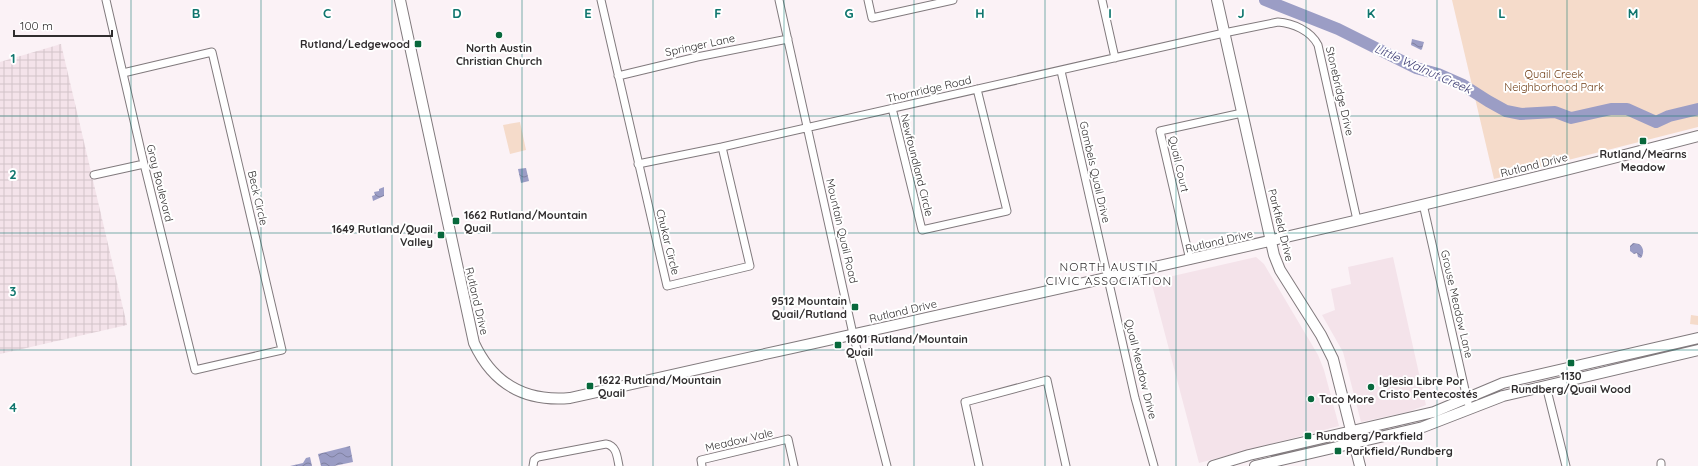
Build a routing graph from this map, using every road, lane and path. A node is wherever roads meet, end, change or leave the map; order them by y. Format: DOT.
graph roads {
  1 [pos="106,0"];
  2 [pos="400,0"];
  3 [pos="601,0"];
  4 [pos="779,0"];
  5 [pos="868,0"];
  6 [pos="953,0"];
  7 [pos="1102,0"];
  8 [pos="1218,0"];
  9 [pos="1224,33"];
  10 [pos="788,39"];
  11 [pos="1115,58"];
  12 [pos="1062,71"];
  13 [pos="123,73"];
  14 [pos="618,76"];
  15 [pos="977,89"];
  16 [pos="892,108"];
  17 [pos="1242,113"];
  18 [pos="808,127"];
  19 [pos="1698,136"];
  20 [pos="722,147"];
  21 [pos="144,164"];
  22 [pos="638,164"];
  23 [pos="94,175"];
  24 [pos="1422,204"];
  25 [pos="1357,220"];
  26 [pos="1271,241"];
  27 [pos="1190,260"];
  28 [pos="1107,278"];
  29 [pos="854,334"];
  30 [pos="1698,338"];
  31 [pos="1678,343"];
  32 [pos="1698,350"];
  33 [pos="1680,354"];
  34 [pos="195,370"];
  35 [pos="1546,386"];
  36 [pos="1467,397"];
  37 [pos="1469,409"];
  38 [pos="1352,431"];
  39 [pos="1354,442"];
  40 [pos="1242,461"];
  41 [pos="533,466"];
  42 [pos="619,466"];
  43 [pos="702,466"];
  44 [pos="794,466"];
  45 [pos="887,466"];
  46 [pos="979,466"];
  47 [pos="1066,466"];
  48 [pos="1154,466"];
  49 [pos="1213,466"];
  50 [pos="1255,466"];
  51 [pos="1360,466"];
  52 [pos="1566,466"];
  1 -- 13 [label="street, Gray Boulevard"];
  2 -- 29 [label="street, Rutland Drive"];
  3 -- 14 [label="street, Chukar Circle"];
  4 -- 10 [label="street, Mountain Quail Road"];
  5 -- 6 [label="street"];
  7 -- 11 [label="street"];
  8 -- 9 [label="street, Parkfield Drive"];
  9 -- 11 [label="street, Thornridge Road"];
  9 -- 17 [label="street, Parkfield Drive"];
  9 -- 25 [label="street, Stonebridge Drive"];
  10 -- 14 [label="street, Springer Lane"];
  10 -- 18 [label="street, Mountain Quail Road"];
  11 -- 12 [label="street, Thornridge Road"];
  12 -- 15 [label="street, Thornridge Road"];
  12 -- 28 [label="street, Gambels Quail Drive"];
  13 -- 21 [label="street, Gray Boulevard"];
  13 -- 34 [label="street, Beck Circle"];
  14 -- 22 [label="street, Chukar Circle"];
  15 -- 16 [label="street, Thornridge Road"];
  15 -- 16 [label="street, Newfoundland Circle"];
  16 -- 18 [label="street, Thornridge Road"];
  17 -- 26 [label="street, Parkfield Drive"];
  17 -- 27 [label="street, Quail Court"];
  18 -- 20 [label="street, Thornridge Road"];
  18 -- 29 [label="street, Mountain Quail Road"];
  19 -- 24 [label="street, Rutland Drive"];
  20 -- 22 [label="street, Thornridge Road"];
  20 -- 22 [label="street, Chukar Circle"];
  21 -- 23 [label="street"];
  21 -- 34 [label="street, Gray Boulevard"];
  24 -- 25 [label="street, Rutland Drive"];
  24 -- 36 [label="street, Grouse Meadow Lane"];
  25 -- 26 [label="street, Rutland Drive"];
  26 -- 27 [label="street, Rutland Drive"];
  26 -- 38 [label="street, Parkfield Drive"];
  27 -- 28 [label="street, Rutland Drive"];
  28 -- 29 [label="street, Rutland Drive"];
  28 -- 48 [label="street, Quail Meadow Drive"];
  29 -- 45 [label="street, Mountain Quail Road"];
  30 -- 31 [label="street"];
  31 -- 33 [label="street"];
  31 -- 36 [label="street"];
  32 -- 33 [label="street"];
  33 -- 35 [label="street"];
  35 -- 37 [label="street"];
  35 -- 52 [label="street"];
  36 -- 37 [label="street, Grouse Meadow Lane"];
  36 -- 38 [label="street"];
  37 -- 39 [label="street"];
  38 -- 39 [label="street, Parkfield Drive"];
  38 -- 40 [label="street"];
  39 -- 50 [label="street"];
  39 -- 51 [label="street, Parkfield Drive"];
  40 -- 49 [label="street"];
  41 -- 42 [label="street"];
  43 -- 44 [label="street, Meadow Vale"];
  46 -- 47 [label="street"];
}
